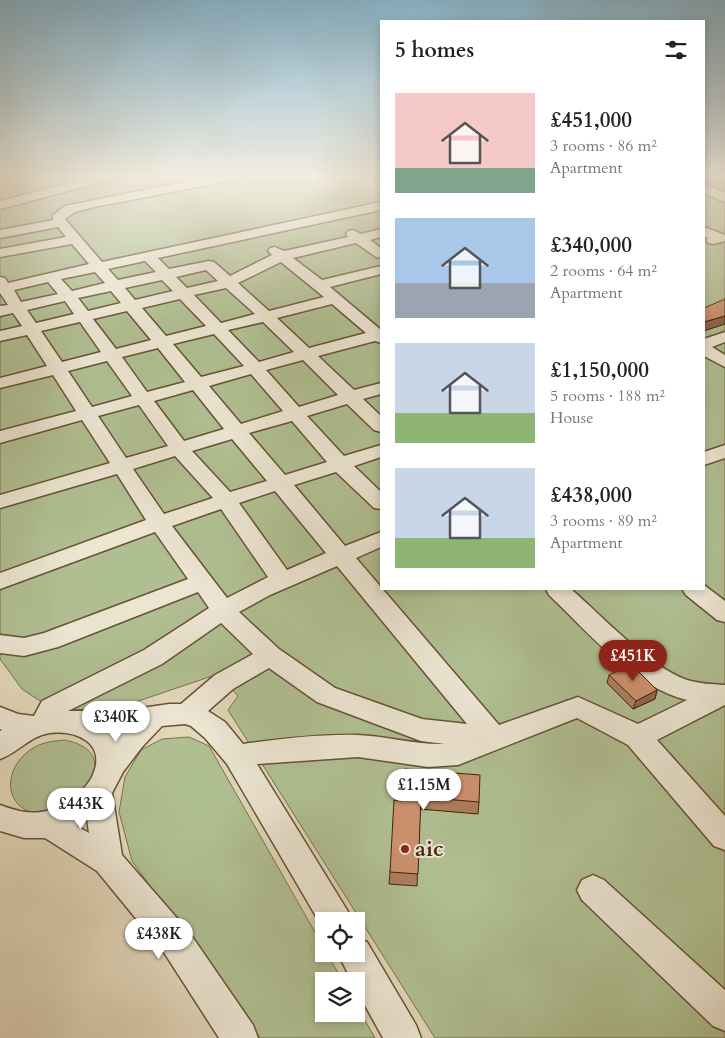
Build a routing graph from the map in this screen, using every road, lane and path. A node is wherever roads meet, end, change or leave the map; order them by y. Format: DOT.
graph roads {
  1 [pos="54,223"];
  2 [pos="62,223"];
  3 [pos="302,223"];
  4 [pos="340,223"];
  5 [pos="380,233"];
  6 [pos="0,234"];
  7 [pos="253,234"];
  8 [pos="359,238"];
  9 [pos="75,239"];
  10 [pos="192,247"];
  11 [pos="380,253"];
  12 [pos="0,254"];
  13 [pos="148,256"];
  14 [pos="282,256"];
  15 [pos="209,265"];
  16 [pos="99,267"];
  17 [pos="380,270"];
  18 [pos="165,274"];
  19 [pos="51,278"];
  20 [pos="228,283"];
  21 [pos="114,285"];
  22 [pos="319,285"];
  23 [pos="1,286"];
  24 [pos="183,293"];
  25 [pos="68,295"];
  26 [pos="334,299"];
  27 [pos="130,305"];
  28 [pos="8,309"];
  29 [pos="84,316"];
  30 [pos="266,316"];
  31 [pos="218,328"];
  32 [pos="31,329"];
  33 [pos="0,336"];
  34 [pos="380,336"];
  35 [pos="725,337"];
  36 [pos="162,342"];
  37 [pos="705,344"];
  38 [pos="705,350"];
  39 [pos="306,354"];
  40 [pos="112,355"];
  41 [pos="725,362"];
  42 [pos="255,368"];
  43 [pos="58,369"];
  44 [pos="0,384"];
  45 [pos="196,384"];
  46 [pos="380,388"];
  47 [pos="351,397"];
  48 [pos="143,398"];
  49 [pos="87,413"];
  50 [pos="295,414"];
  51 [pos="380,425"];
  52 [pos="236,431"];
  53 [pos="0,437"];
  54 [pos="179,448"];
  55 [pos="380,451"];
  56 [pos="725,451"];
  57 [pos="705,459"];
  58 [pos="121,464"];
  59 [pos="340,464"];
  60 [pos="279,483"];
  61 [pos="226,500"];
  62 [pos="0,502"];
  63 [pos="380,502"];
  64 [pos="159,523"];
  65 [pos="380,540"];
  66 [pos="340,555"];
  67 [pos="282,580"];
  68 [pos="0,581"];
  69 [pos="202,582"];
  70 [pos="557,590"];
  71 [pos="223,610"];
  72 [pos="0,644"];
  73 [pos="270,656"];
  74 [pos="724,694"];
  75 [pos="187,714"];
  76 [pos="0,718"];
  77 [pos="153,718"];
  78 [pos="76,723"];
  79 [pos="38,725"];
  80 [pos="638,737"];
  81 [pos="494,738"];
  82 [pos="0,748"];
  83 [pos="237,756"];
  84 [pos="110,766"];
  85 [pos="98,793"];
  86 [pos="5,824"];
  87 [pos="48,824"];
  88 [pos="725,837"];
  89 [pos="108,861"];
  90 [pos="593,890"];
  91 [pos="331,912"];
  92 [pos="360,962"];
  93 [pos="725,1014"];
  94 [pos="240,1038"];
  95 [pos="404,1038"];
  1 -- 6 [label="street"];
  2 -- 9 [label="street"];
  3 -- 7 [label="street"];
  4 -- 8 [label="street"];
  5 -- 8 [label="street"];
  7 -- 10 [label="street"];
  7 -- 14 [label="street"];
  8 -- 11 [label="street"];
  8 -- 14 [label="street"];
  9 -- 12 [label="street"];
  9 -- 16 [label="street"];
  10 -- 13 [label="street"];
  10 -- 15 [label="street"];
  13 -- 16 [label="street"];
  13 -- 18 [label="street"];
  14 -- 20 [label="street"];
  14 -- 22 [label="street"];
  15 -- 18 [label="street"];
  15 -- 20 [label="street"];
  16 -- 19 [label="street"];
  16 -- 21 [label="street"];
  17 -- 22 [label="street"];
  18 -- 21 [label="street"];
  18 -- 24 [label="street"];
  19 -- 23 [label="street"];
  19 -- 25 [label="street"];
  20 -- 24 [label="street"];
  20 -- 30 [label="street"];
  21 -- 25 [label="street"];
  21 -- 27 [label="street"];
  22 -- 26 [label="street"];
  23 -- 28 [label="street"];
  24 -- 27 [label="street"];
  24 -- 31 [label="street"];
  25 -- 28 [label="street"];
  25 -- 29 [label="street"];
  26 -- 30 [label="street"];
  26 -- 34 [label="street"];
  27 -- 29 [label="street"];
  27 -- 36 [label="street"];
  28 -- 32 [label="street"];
  29 -- 32 [label="street"];
  29 -- 40 [label="street"];
  30 -- 31 [label="street"];
  30 -- 39 [label="street"];
  31 -- 36 [label="street"];
  31 -- 42 [label="street"];
  32 -- 33 [label="street"];
  32 -- 43 [label="street"];
  34 -- 39 [label="street"];
  35 -- 37 [label="street"];
  36 -- 40 [label="street"];
  36 -- 45 [label="street"];
  38 -- 41 [label="street"];
  39 -- 42 [label="street"];
  39 -- 47 [label="street"];
  40 -- 43 [label="street"];
  40 -- 48 [label="street"];
  42 -- 45 [label="street"];
  42 -- 50 [label="street"];
  43 -- 44 [label="street"];
  43 -- 49 [label="street"];
  45 -- 48 [label="street"];
  45 -- 52 [label="street"];
  46 -- 47 [label="street"];
  47 -- 50 [label="street"];
  47 -- 51 [label="street"];
  48 -- 49 [label="street"];
  48 -- 54 [label="street"];
  49 -- 53 [label="street"];
  49 -- 58 [label="street"];
  50 -- 52 [label="street"];
  50 -- 59 [label="street"];
  52 -- 54 [label="street"];
  52 -- 60 [label="street"];
  54 -- 58 [label="street"];
  54 -- 61 [label="street"];
  55 -- 59 [label="street"];
  56 -- 57 [label="street"];
  58 -- 62 [label="street"];
  58 -- 64 [label="street"];
  59 -- 60 [label="street"];
  59 -- 63 [label="street"];
  60 -- 61 [label="street"];
  60 -- 66 [label="street"];
  61 -- 64 [label="street"];
  61 -- 67 [label="street"];
  64 -- 68 [label="street"];
  64 -- 69 [label="street"];
  65 -- 66 [label="street"];
  66 -- 67 [label="street"];
  66 -- 81 [label="street"];
  67 -- 71 [label="street"];
  69 -- 71 [label="street"];
  69 -- 72 [label="street"];
  70 -- 74 [label="street"];
  71 -- 73 [label="street"];
  71 -- 79 [label="street"];
  73 -- 75 [label="street"];
  73 -- 81 [label="street"];
  74 -- 80 [label="street"];
  75 -- 77 [label="street"];
  75 -- 83 [label="street"];
  76 -- 79 [label="street"];
  77 -- 78 [label="street"];
  77 -- 84 [label="street"];
  78 -- 79 [label="street"];
  78 -- 84 [label="street"];
  79 -- 82 [label="street"];
  80 -- 81 [label="street"];
  80 -- 88 [label="street"];
  81 -- 83 [label="street"];
  83 -- 91 [label="street"];
  84 -- 85 [label="street"];
  85 -- 87 [label="street"];
  85 -- 89 [label="street"];
  86 -- 87 [label="street"];
  87 -- 89 [label="street"];
  89 -- 94 [label="street"];
  90 -- 93 [label="street"];
  92 -- 95 [label="street"];
}
